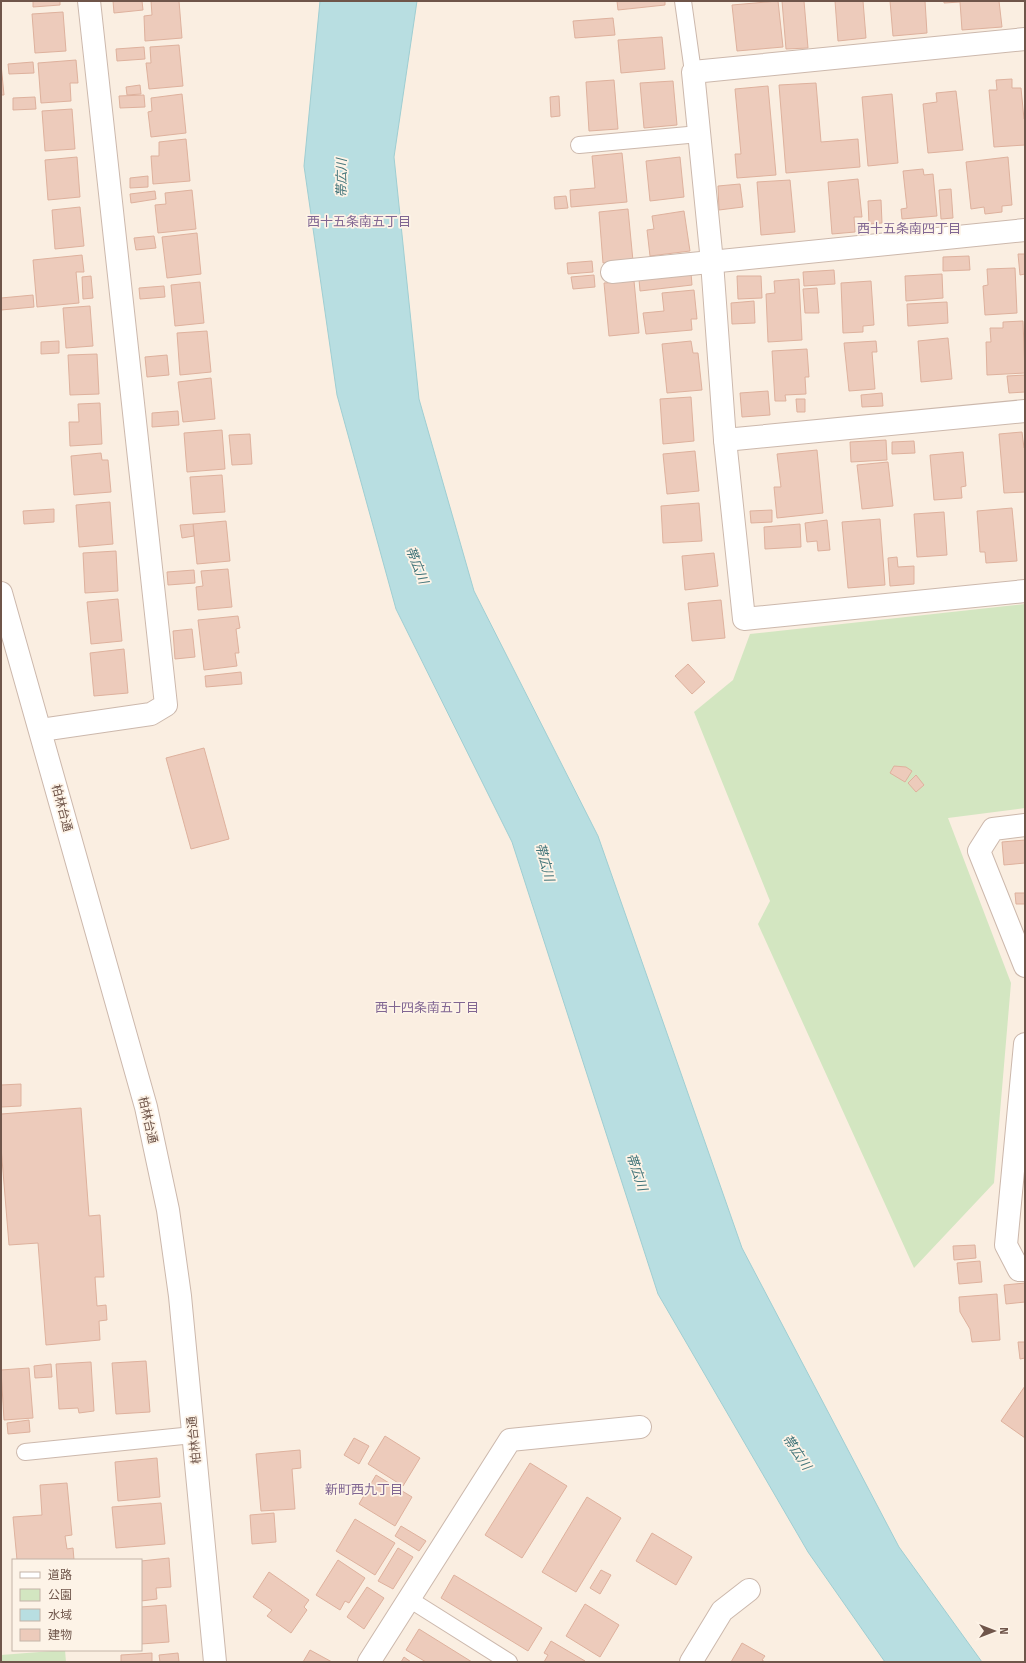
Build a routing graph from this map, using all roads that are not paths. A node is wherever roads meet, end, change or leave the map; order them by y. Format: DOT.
graph roads {
  1 [pos="89,1"];
  2 [pos="683,1"];
  3 [pos="1025,39"];
  4 [pos="692,72"];
  5 [pos="698,134"];
  6 [pos="579,145"];
  7 [pos="1025,230"];
  8 [pos="712,262"];
  9 [pos="612,272"];
  10 [pos="1025,411"];
  11 [pos="725,440"];
  12 [pos="1025,591"];
  13 [pos="1,593"];
  14 [pos="41,730"];
  15 [pos="1025,825"];
  16 [pos="1025,966"];
  17 [pos="1025,1044"];
  18 [pos="1025,1270"];
  19 [pos="640,1427"];
  20 [pos="193,1435"];
  21 [pos="25,1452"];
  22 [pos="749,1590"];
  23 [pos="409,1599"];
  24 [pos="215,1662"];
  25 [pos="369,1662"];
  26 [pos="509,1662"];
  27 [pos="691,1662"];
  1 -- 14 [label="street"];
  2 -- 4 [label="lane"];
  3 -- 4 [label="street"];
  4 -- 5 [label="street"];
  5 -- 6 [label="lane"];
  5 -- 8 [label="street"];
  7 -- 8 [label="street"];
  8 -- 9 [label="street"];
  8 -- 11 [label="street"];
  10 -- 11 [label="street"];
  11 -- 12 [label="street"];
  13 -- 14 [label="street, 柏林台通"];
  14 -- 20 [label="street, 柏林台通"];
  15 -- 16 [label="street"];
  17 -- 18 [label="street"];
  19 -- 23 [label="street"];
  20 -- 21 [label="lane"];
  20 -- 24 [label="street, 柏林台通"];
  22 -- 27 [label="street"];
  23 -- 25 [label="street"];
  23 -- 26 [label="lane"];
}
